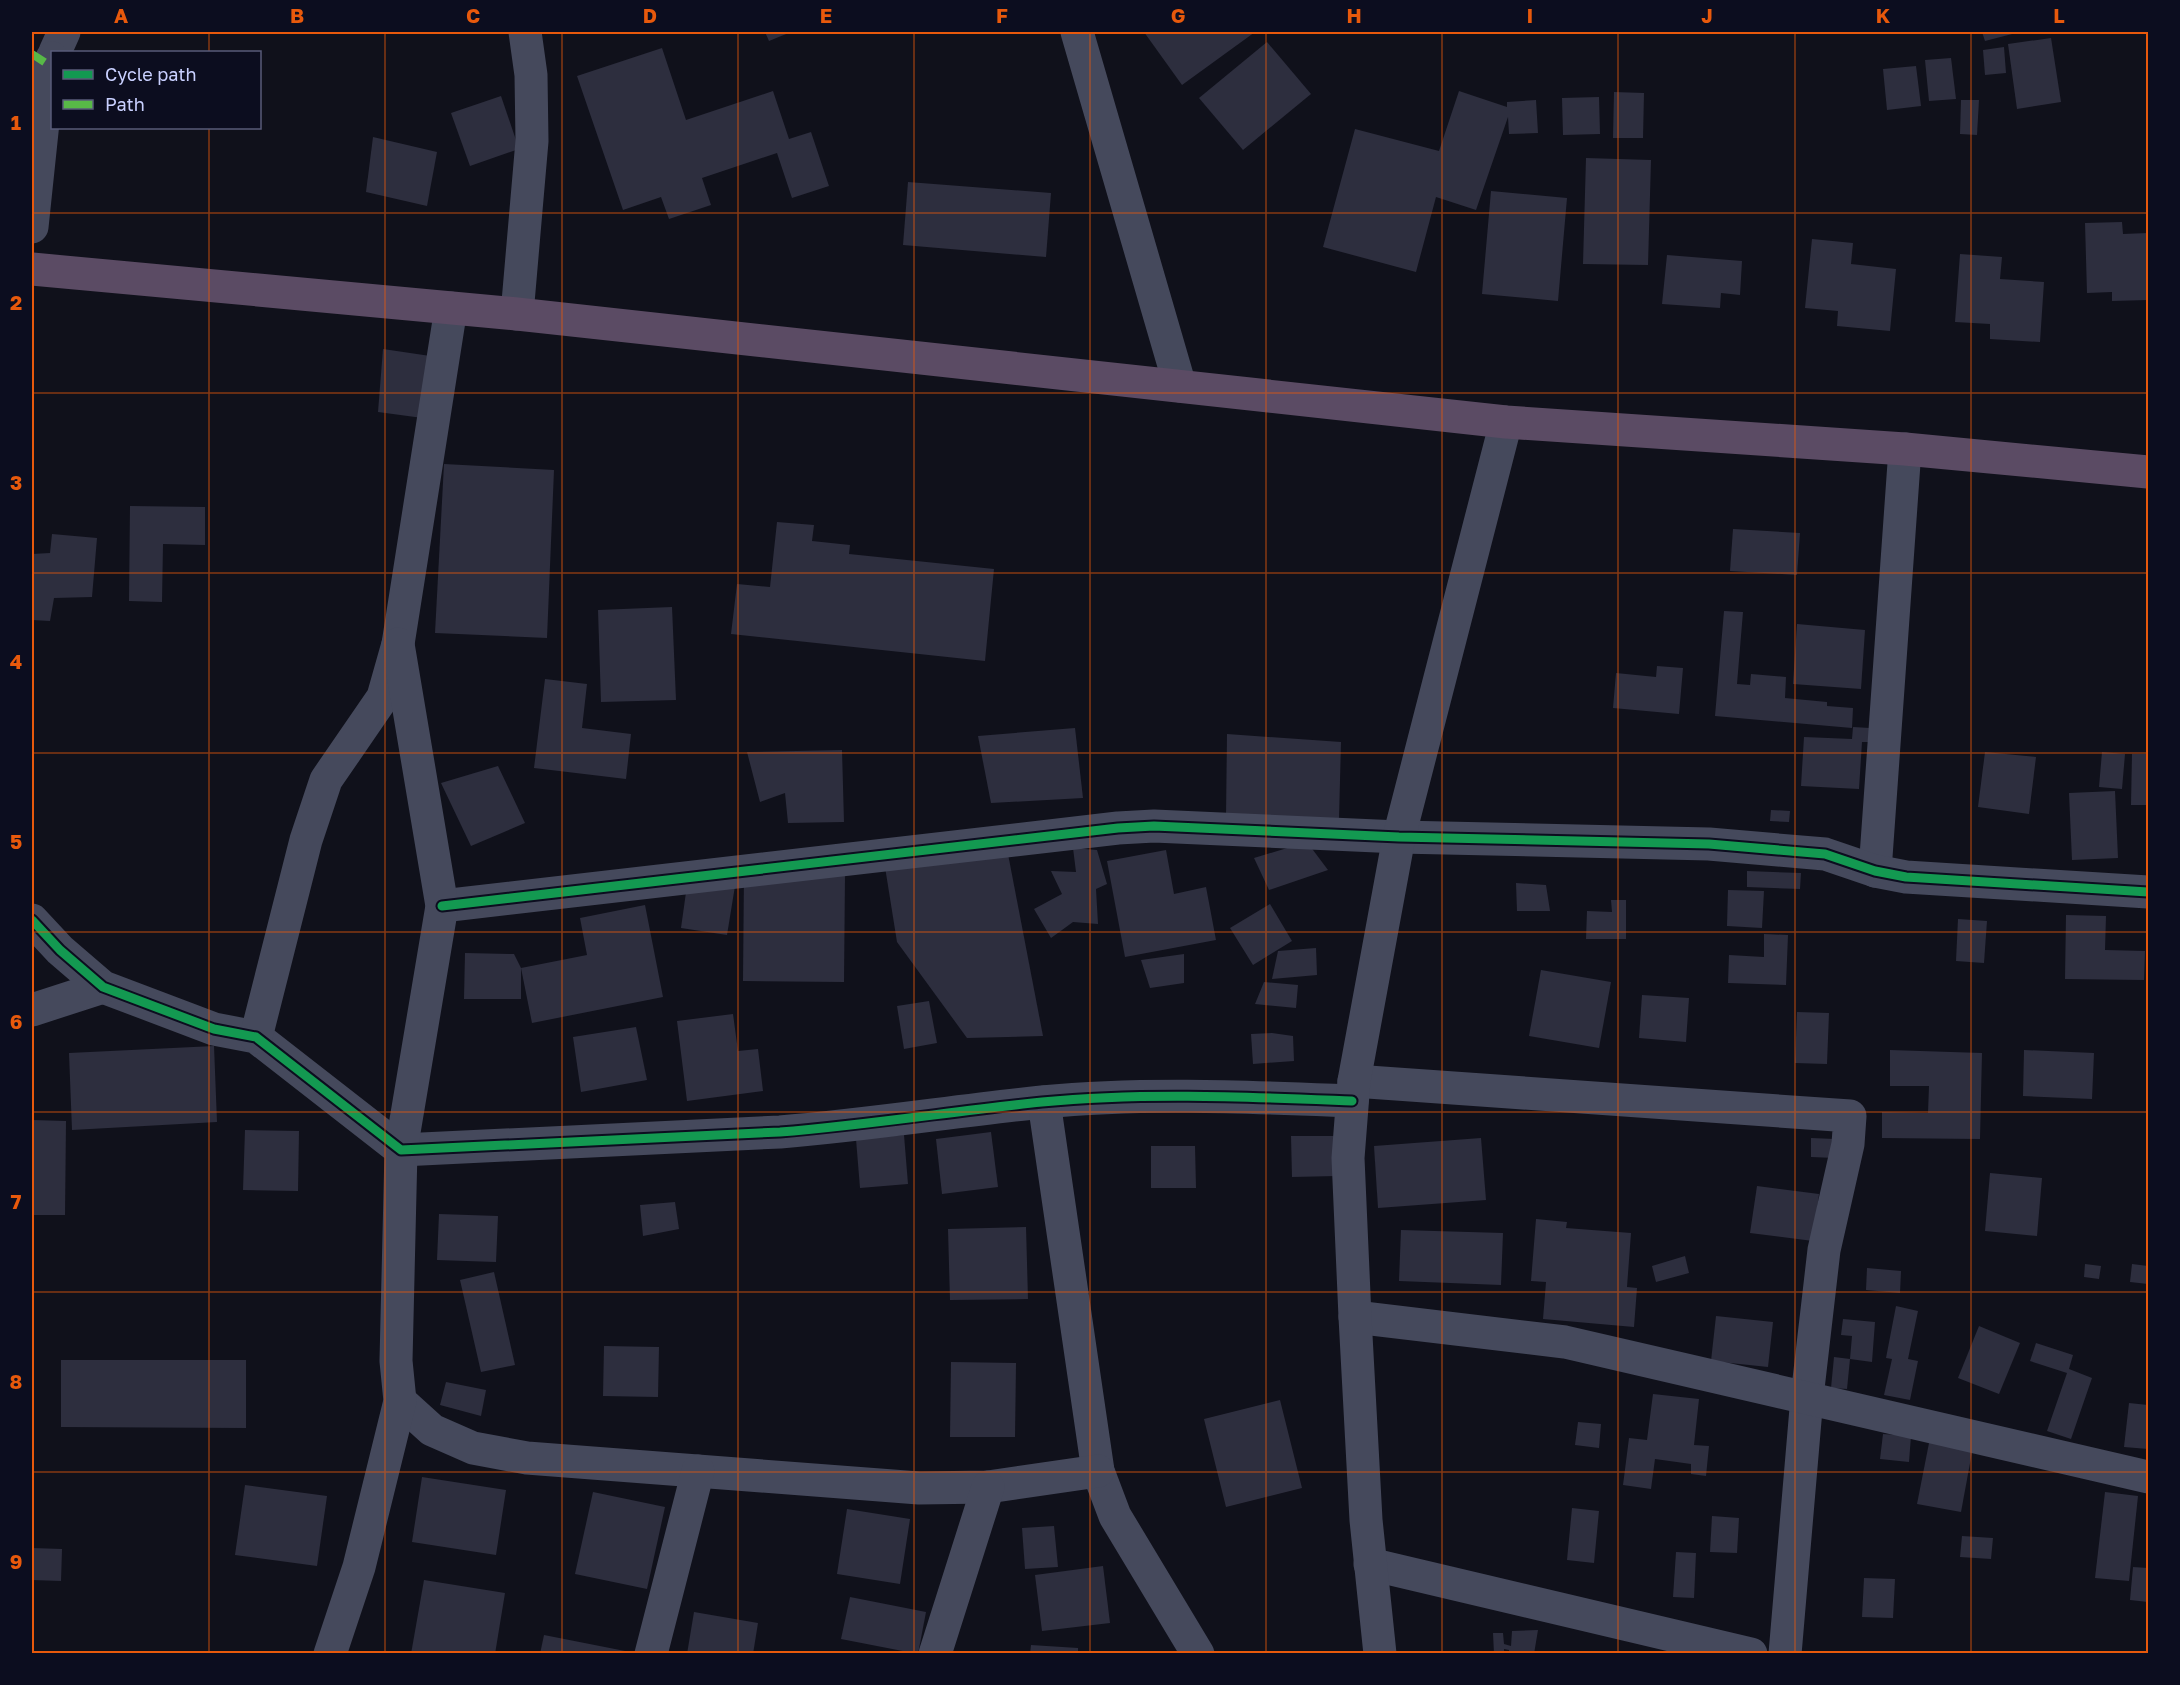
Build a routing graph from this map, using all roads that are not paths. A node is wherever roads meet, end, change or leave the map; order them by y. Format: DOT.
graph roads {
  1 [pos="64,32"];
  2 [pos="525,32"];
  3 [pos="1077,32"];
  4 [pos="55,51"];
  5 [pos="51,60"];
  6 [pos="32,227"];
  7 [pos="32,269"];
  8 [pos="451,308"];
  9 [pos="517,314"];
  10 [pos="1180,386"];
  11 [pos="1506,422"];
  12 [pos="1905,449"];
  13 [pos="2148,472"];
  14 [pos="399,644"];
  15 [pos="1399,837"];
  16 [pos="1875,872"];
  17 [pos="2148,892"];
  18 [pos="442,906"];
  19 [pos="32,920"];
  20 [pos="103,987"];
  21 [pos="32,1010"];
  22 [pos="256,1037"];
  23 [pos="1353,1091"];
  24 [pos="1044,1102"];
  25 [pos="402,1150"];
  26 [pos="1355,1317"];
  27 [pos="1807,1397"];
  28 [pos="400,1401"];
  29 [pos="698,1471"];
  30 [pos="1098,1471"];
  31 [pos="2148,1477"];
  32 [pos="988,1487"];
  33 [pos="1370,1564"];
  34 [pos="330,1653"];
  35 [pos="651,1653"];
  36 [pos="935,1653"];
  37 [pos="1198,1653"];
  38 [pos="1380,1653"];
  39 [pos="1751,1653"];
  40 [pos="1785,1653"];
  1 -- 4 [label="street"];
  2 -- 9 [label="street"];
  3 -- 10 [label="street"];
  5 -- 6 [label="street"];
  7 -- 8 [label="highway"];
  8 -- 9 [label="highway"];
  8 -- 14 [label="street"];
  9 -- 10 [label="highway"];
  10 -- 11 [label="highway"];
  11 -- 12 [label="highway"];
  11 -- 15 [label="street"];
  12 -- 13 [label="highway"];
  12 -- 16 [label="street"];
  14 -- 18 [label="street"];
  14 -- 22 [label="street"];
  15 -- 16 [label="street"];
  15 -- 18 [label="street"];
  15 -- 23 [label="street"];
  16 -- 17 [label="street"];
  18 -- 25 [label="street"];
  19 -- 20 [label="street"];
  20 -- 21 [label="street"];
  20 -- 22 [label="street"];
  22 -- 25 [label="street"];
  23 -- 24 [label="street"];
  23 -- 26 [label="street"];
  23 -- 27 [label="street"];
  24 -- 25 [label="street"];
  24 -- 30 [label="street"];
  25 -- 28 [label="street"];
  26 -- 27 [label="street"];
  26 -- 33 [label="street"];
  27 -- 31 [label="street"];
  27 -- 40 [label="street"];
  28 -- 29 [label="street"];
  28 -- 34 [label="street"];
  29 -- 32 [label="street"];
  29 -- 35 [label="street"];
  30 -- 32 [label="street"];
  30 -- 37 [label="street"];
  32 -- 36 [label="street"];
  33 -- 38 [label="street"];
  33 -- 39 [label="street"];
}
